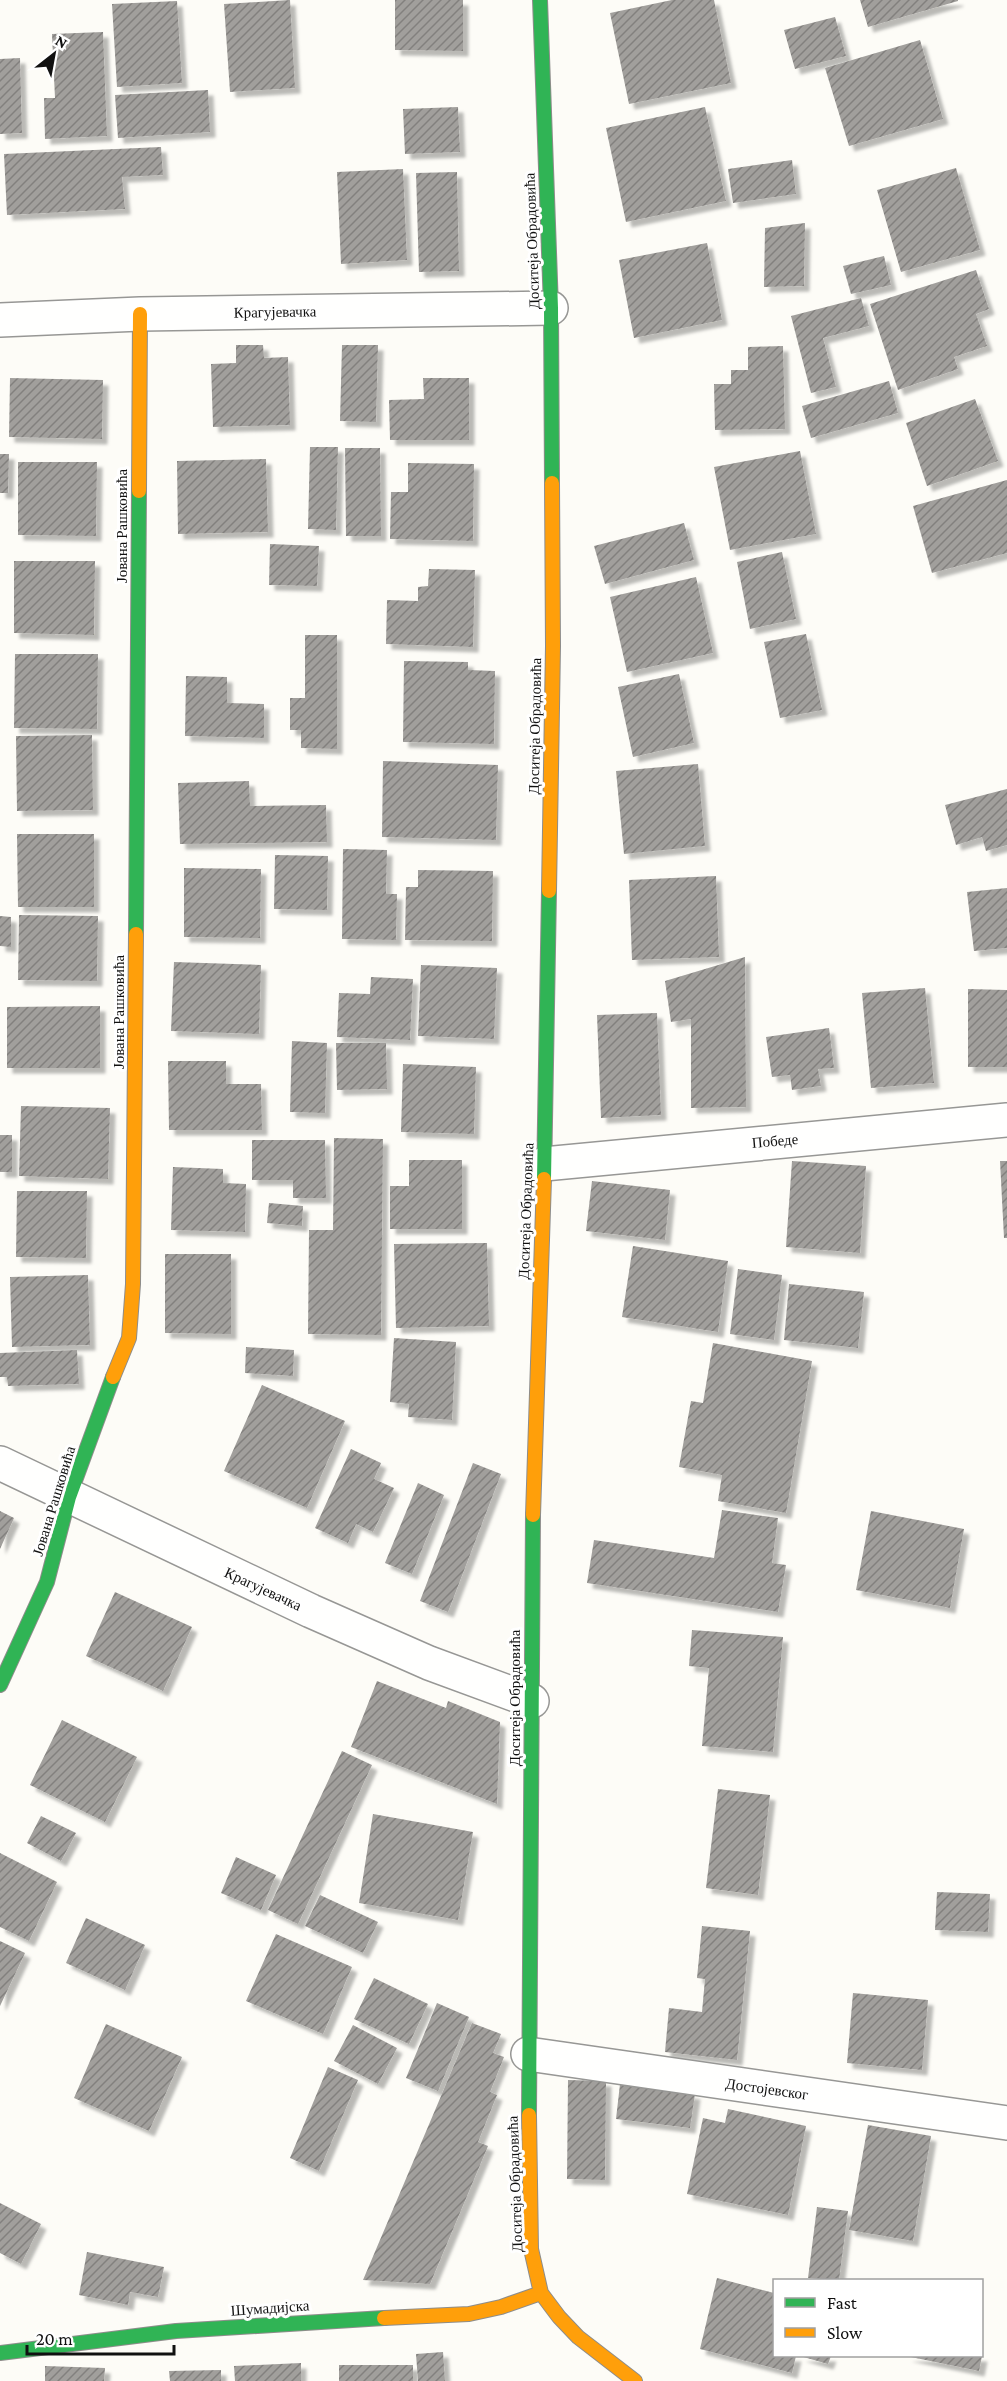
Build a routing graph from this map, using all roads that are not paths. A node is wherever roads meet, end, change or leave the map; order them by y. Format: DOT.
graph roads {
  1 [pos="540,0"];
  2 [pos="551,308"];
  3 [pos="140,314"];
  4 [pos="0,320"];
  5 [pos="1007,1120"];
  6 [pos="544,1164"];
  7 [pos="0,1463"];
  8 [pos="69,1497"];
  9 [pos="0,1685"];
  10 [pos="532,1701"];
  11 [pos="528,2054"];
  12 [pos="1007,2123"];
  13 [pos="541,2293"];
  14 [pos="0,2353"];
  15 [pos="635,2381"];
  1 -- 2 [label="street, Доситеја Обрадовића"];
  2 -- 3 [label="street, Крагујевачка"];
  2 -- 6 [label="street, Доситеја Обрадовића"];
  3 -- 4 [label="street, Крагујевачка"];
  3 -- 8 [label="street, Јована Рашковића"];
  5 -- 6 [label="street, Победе"];
  6 -- 10 [label="street, Доситеја Обрадовића"];
  7 -- 8 [label="street, Крагујевачка"];
  8 -- 9 [label="street, Јована Рашковића"];
  8 -- 10 [label="street, Крагујевачка"];
  10 -- 11 [label="street, Доситеја Обрадовића"];
  11 -- 12 [label="street, Достојевског"];
  11 -- 13 [label="street, Доситеја Обрадовића"];
  13 -- 14 [label="street, Шумадијска"];
  13 -- 15 [label="street, Доситеја Обрадовића"];
}
